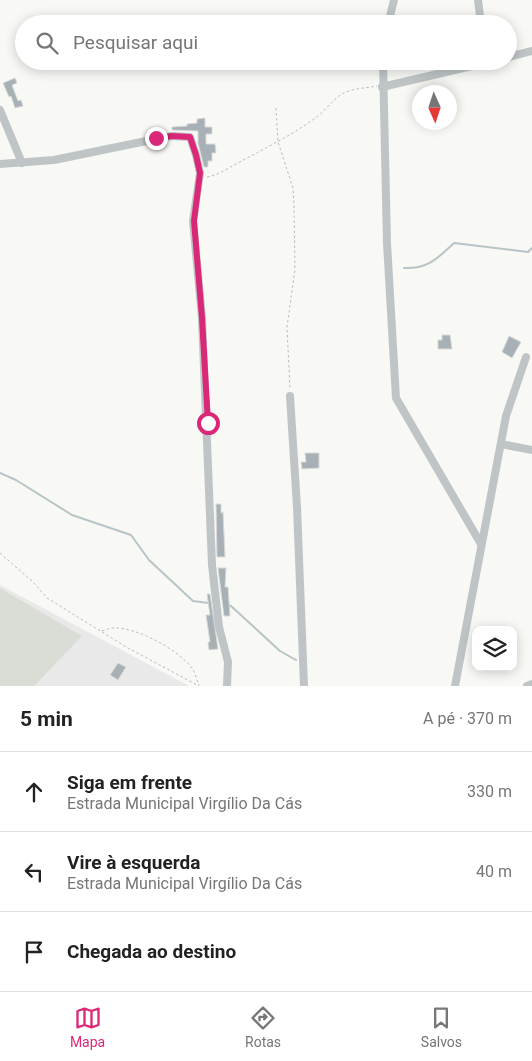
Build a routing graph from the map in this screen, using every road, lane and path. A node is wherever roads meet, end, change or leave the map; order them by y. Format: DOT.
graph roads {
  1 [pos="394,0"];
  2 [pos="478,0"];
  3 [pos="390,15"];
  4 [pos="480,15"];
  5 [pos="532,52"];
  6 [pos="517,56"];
  7 [pos="383,70"];
  8 [pos="452,70"];
  9 [pos="382,87"];
  10 [pos="276,108"];
  11 [pos="0,110"];
  12 [pos="278,142"];
  13 [pos="22,163"];
  14 [pos="0,164"];
  15 [pos="200,173"];
  16 [pos="526,357"];
  17 [pos="290,396"];
  18 [pos="501,444"];
  19 [pos="532,450"];
  20 [pos="481,544"];
  21 [pos="0,553"];
  22 [pos="101,632"];
  23 [pos="532,684"];
  24 [pos="199,686"];
  25 [pos="227,686"];
  26 [pos="304,686"];
  27 [pos="455,686"];
  28 [pos="527,686"];
  1 -- 3 [label="street"];
  2 -- 4 [label="street"];
  5 -- 6 [label="street"];
  7 -- 9 [label="street"];
  8 -- 9 [label="street"];
  9 -- 12 [label="path"];
  9 -- 20 [label="street"];
  10 -- 12 [label="path"];
  11 -- 13 [label="street"];
  12 -- 15 [label="path"];
  12 -- 17 [label="path"];
  13 -- 14 [label="street"];
  13 -- 15 [label="street"];
  15 -- 25 [label="street"];
  16 -- 18 [label="street"];
  17 -- 26 [label="street"];
  18 -- 19 [label="street"];
  18 -- 20 [label="street"];
  20 -- 27 [label="street"];
  21 -- 22 [label="path"];
  22 -- 24 [label="path"];
  22 -- 24 [label="path"];
  23 -- 28 [label="street"];
}
